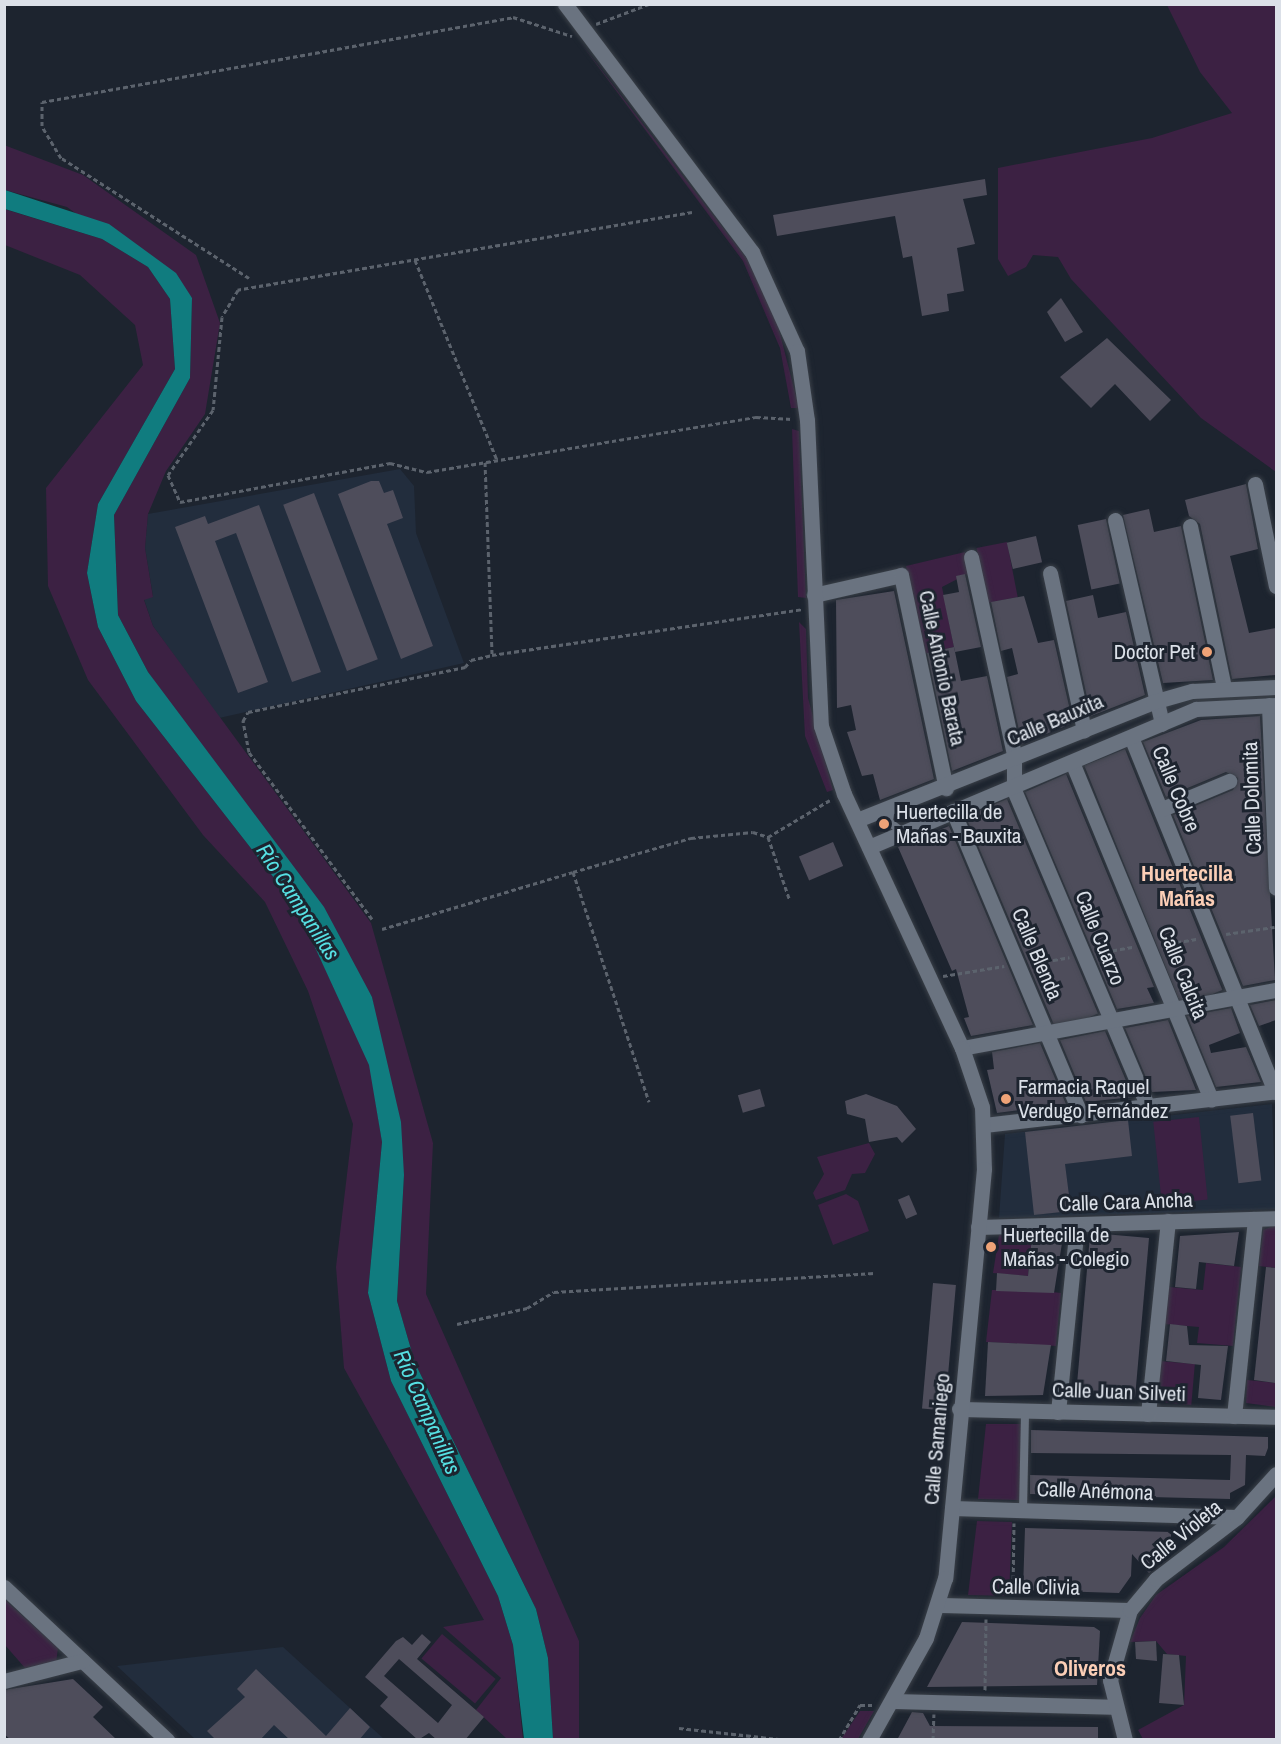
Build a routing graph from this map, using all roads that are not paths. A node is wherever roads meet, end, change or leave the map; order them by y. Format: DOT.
graph roads {
  1 [pos="565,4"];
  2 [pos="1255,484"];
  3 [pos="1115,520"];
  4 [pos="1190,526"];
  5 [pos="971,557"];
  6 [pos="1050,573"];
  7 [pos="1276,586"];
  8 [pos="814,595"];
  9 [pos="1224,687"];
  10 [pos="1276,687"];
  11 [pos="1153,702"];
  12 [pos="1273,705"];
  13 [pos="1162,724"];
  14 [pos="1084,730"];
  15 [pos="1131,737"];
  16 [pos="1014,760"];
  17 [pos="1072,762"];
  18 [pos="1230,781"];
  19 [pos="1014,784"];
  20 [pos="946,788"];
  21 [pos="891,807"];
  22 [pos="1162,809"];
  23 [pos="952,811"];
  24 [pos="856,820"];
  25 [pos="904,832"];
  26 [pos="869,847"];
  27 [pos="1276,888"];
  28 [pos="1276,990"];
  29 [pos="1239,997"];
  30 [pos="1176,1009"];
  31 [pos="1111,1021"];
  32 [pos="1049,1032"];
  33 [pos="962,1048"];
  34 [pos="1276,1092"];
  35 [pos="1211,1100"];
  36 [pos="1148,1107"];
  37 [pos="1081,1115"];
  38 [pos="984,1125"];
  39 [pos="1276,1218"];
  40 [pos="1255,1219"];
  41 [pos="1168,1221"];
  42 [pos="1077,1225"];
  43 [pos="978,1227"];
  44 [pos="959,1409"];
  45 [pos="1025,1411"];
  46 [pos="1058,1412"];
  47 [pos="1148,1414"];
  48 [pos="1234,1416"];
  49 [pos="1276,1417"];
  50 [pos="1276,1474"];
  51 [pos="952,1508"];
  52 [pos="1019,1510"];
  53 [pos="1237,1516"];
  54 [pos="4,1587"];
  55 [pos="940,1605"];
  56 [pos="1130,1610"];
  57 [pos="82,1661"];
  58 [pos="4,1681"];
  59 [pos="892,1701"];
  60 [pos="1114,1707"];
  61 [pos="167,1740"];
  62 [pos="869,1740"];
  63 [pos="1125,1740"];
  1 -- 8 [label="street, Calle Samaniego"];
  2 -- 7 [label="street"];
  3 -- 11 [label="street"];
  4 -- 9 [label="street"];
  5 -- 16 [label="street"];
  6 -- 14 [label="street"];
  8 -- 20 [label="street, Calle Antonio Barata"];
  8 -- 24 [label="street, Calle Samaniego"];
  9 -- 10 [label="street, Calle Bauxita"];
  9 -- 11 [label="street, Calle Bauxita"];
  11 -- 13 [label="street"];
  11 -- 14 [label="street, Calle Bauxita"];
  12 -- 13 [label="street, Calle Bauxita"];
  12 -- 27 [label="street, Calle Dolomita"];
  13 -- 15 [label="street, Calle Bauxita"];
  14 -- 16 [label="street, Calle Bauxita"];
  15 -- 17 [label="street, Calle Bauxita"];
  15 -- 22 [label="street, Calle Cobre"];
  16 -- 19 [label="street"];
  16 -- 20 [label="street, Calle Bauxita"];
  17 -- 19 [label="street, Calle Bauxita"];
  17 -- 30 [label="street, Calle Calcita"];
  18 -- 22 [label="street"];
  19 -- 23 [label="street, Calle Bauxita"];
  19 -- 31 [label="street, Calle Cuarzo"];
  20 -- 21 [label="street, Calle Bauxita"];
  21 -- 24 [label="street, Calle Bauxita"];
  21 -- 25 [label="lane"];
  22 -- 29 [label="street, Calle Cobre"];
  23 -- 25 [label="street, Calle Bauxita"];
  23 -- 32 [label="street, Calle Blenda"];
  24 -- 26 [label="street, Calle Samaniego"];
  25 -- 26 [label="street, Calle Bauxita"];
  26 -- 33 [label="street, Calle Samaniego"];
  28 -- 29 [label="street"];
  29 -- 30 [label="street"];
  29 -- 34 [label="street, Calle Cobre"];
  30 -- 31 [label="street"];
  30 -- 35 [label="street, Calle Calcita"];
  31 -- 32 [label="street"];
  31 -- 36 [label="street, Calle Cuarzo"];
  32 -- 33 [label="street"];
  32 -- 37 [label="street, Calle Blenda"];
  33 -- 38 [label="street, Calle Samaniego"];
  34 -- 35 [label="street"];
  35 -- 36 [label="street"];
  36 -- 37 [label="street"];
  37 -- 38 [label="street"];
  38 -- 43 [label="street, Calle Samaniego"];
  39 -- 40 [label="street, Calle Cara Ancha"];
  40 -- 41 [label="street, Calle Cara Ancha"];
  40 -- 48 [label="street"];
  41 -- 42 [label="street, Calle Cara Ancha"];
  41 -- 47 [label="street"];
  42 -- 43 [label="street, Calle Cara Ancha"];
  42 -- 46 [label="street"];
  43 -- 44 [label="street, Calle Samaniego"];
  44 -- 45 [label="street, Calle Juan Silveti"];
  44 -- 51 [label="street, Calle Samaniego"];
  45 -- 46 [label="street, Calle Juan Silveti"];
  45 -- 52 [label="lane"];
  46 -- 47 [label="street, Calle Juan Silveti"];
  47 -- 48 [label="street, Calle Juan Silveti"];
  48 -- 49 [label="street, Calle Juan Silveti"];
  50 -- 53 [label="street, Calle Violeta"];
  51 -- 52 [label="street, Calle Anémona"];
  51 -- 55 [label="street, Calle Samaniego"];
  52 -- 53 [label="street, Calle Anémona"];
  53 -- 56 [label="street, Calle Violeta"];
  54 -- 57 [label="street"];
  55 -- 56 [label="street, Calle Clivia"];
  55 -- 59 [label="street, Calle Samaniego"];
  56 -- 60 [label="street, Calle Violeta"];
  57 -- 58 [label="street"];
  57 -- 61 [label="street"];
  59 -- 60 [label="street"];
  59 -- 62 [label="street, Calle Samaniego"];
  60 -- 63 [label="street, Calle Violeta"];
}
